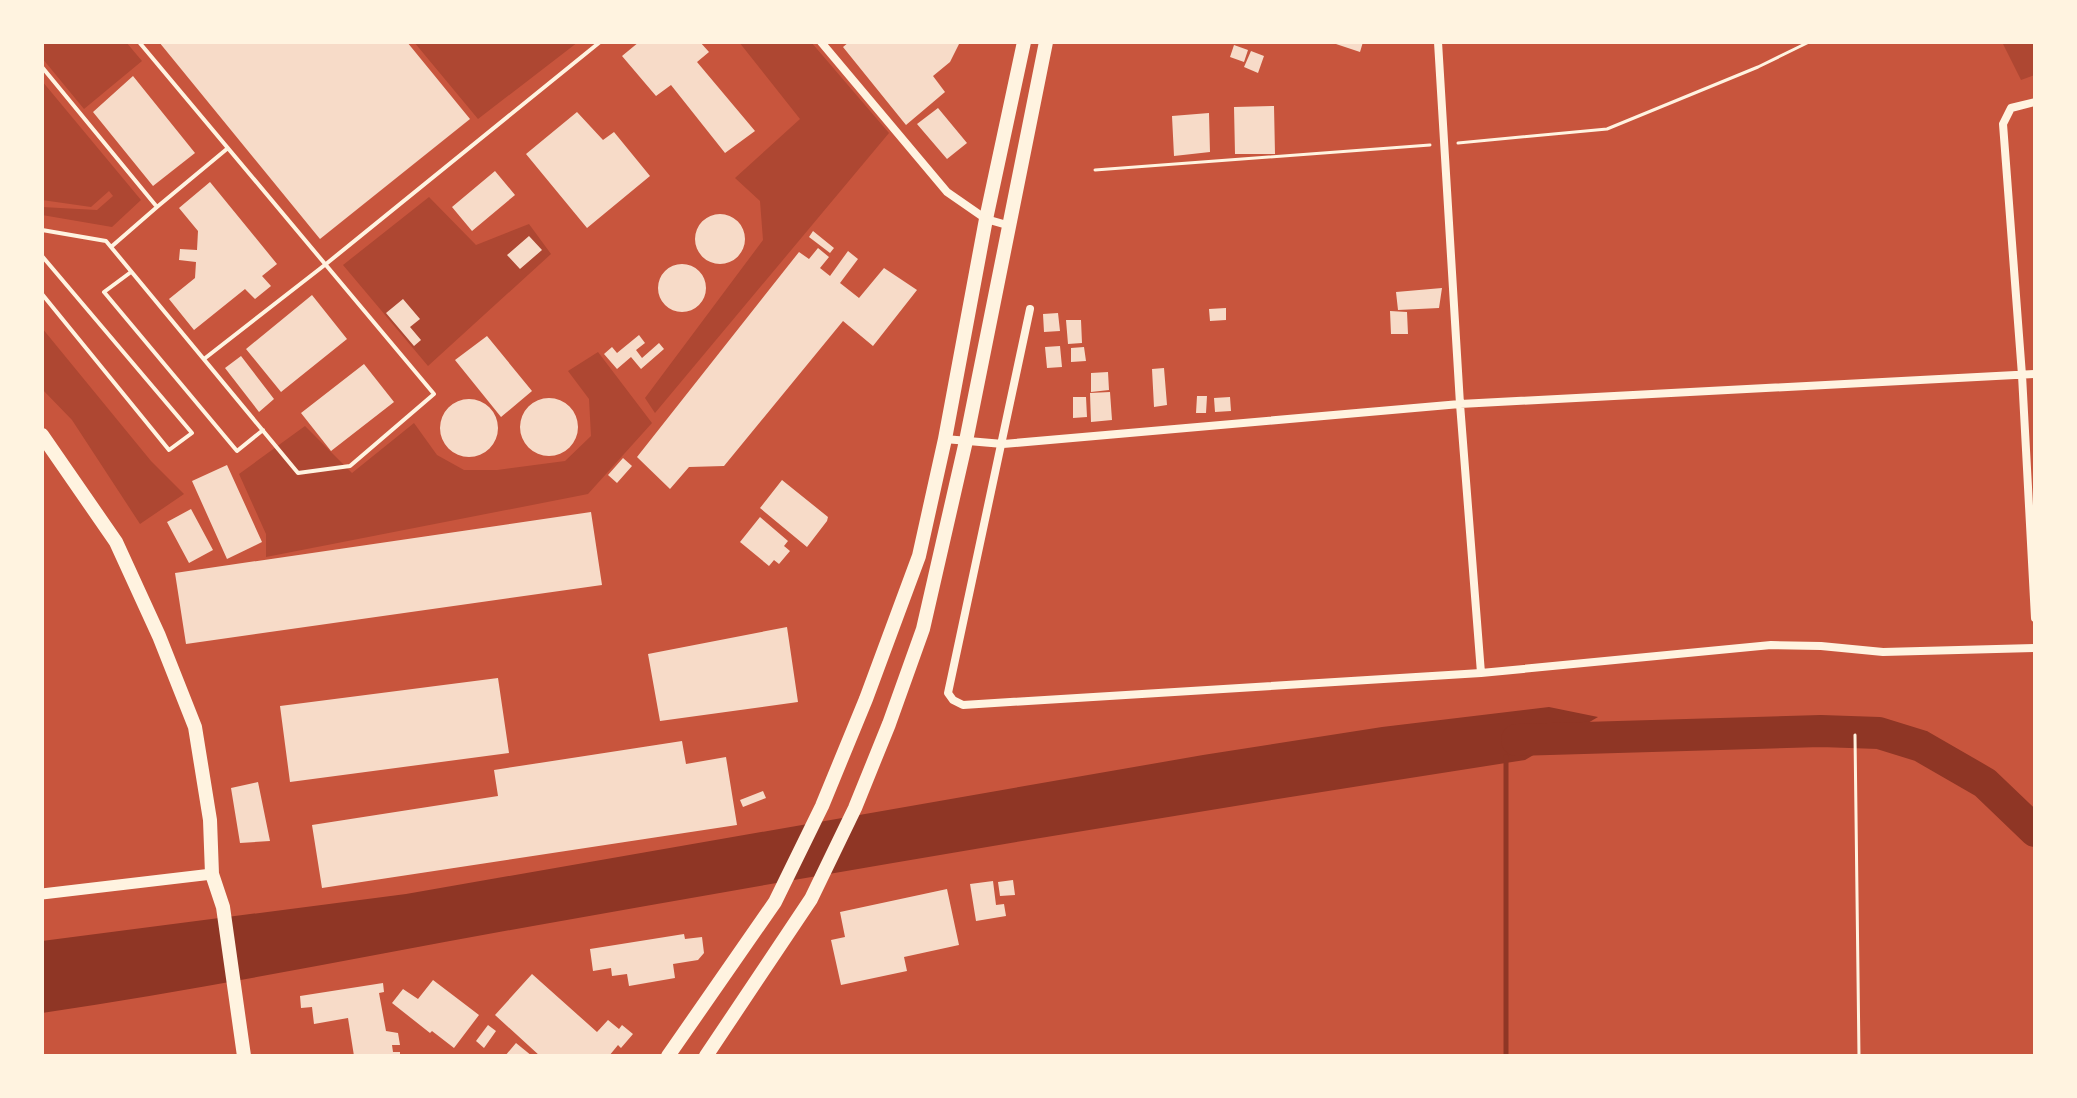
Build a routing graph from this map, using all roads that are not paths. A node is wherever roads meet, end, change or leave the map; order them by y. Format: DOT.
graph roads {
  1 [pos="139,42"];
  2 [pos="600,42"];
  3 [pos="821,42"];
  4 [pos="1024,42"];
  5 [pos="1046,42"];
  6 [pos="1438,42"];
  7 [pos="42,67"];
  8 [pos="2035,102"];
  9 [pos="228,148"];
  10 [pos="157,207"];
  11 [pos="986,219"];
  12 [pos="1007,225"];
  13 [pos="42,230"];
  14 [pos="111,247"];
  15 [pos="42,256"];
  16 [pos="326,264"];
  17 [pos="131,272"];
  18 [pos="42,294"];
  19 [pos="1030,309"];
  20 [pos="204,359"];
  21 [pos="2035,374"];
  22 [pos="2022,375"];
  23 [pos="1460,404"];
  24 [pos="263,430"];
  25 [pos="42,435"];
  26 [pos="945,439"];
  27 [pos="966,441"];
  28 [pos="1003,444"];
  29 [pos="2035,618"];
  30 [pos="2035,648"];
  31 [pos="1481,673"];
  32 [pos="212,874"];
  33 [pos="42,894"];
  34 [pos="244,1056"];
  35 [pos="668,1056"];
  36 [pos="706,1056"];
  1 -- 9 [label="lane"];
  2 -- 16 [label="lane"];
  3 -- 11 [label="street"];
  4 -- 11 [label="main road"];
  5 -- 12 [label="main road"];
  6 -- 23 [label="street"];
  7 -- 10 [label="lane"];
  8 -- 22 [label="street"];
  9 -- 10 [label="lane"];
  9 -- 16 [label="lane"];
  10 -- 14 [label="lane"];
  11 -- 12 [label="street"];
  11 -- 26 [label="main road"];
  12 -- 27 [label="main road"];
  13 -- 14 [label="lane"];
  14 -- 17 [label="lane"];
  15 -- 18 [label="lane"];
  16 -- 20 [label="lane"];
  16 -- 24 [label="lane"];
  17 -- 20 [label="lane"];
  17 -- 24 [label="lane"];
  19 -- 28 [label="street"];
  20 -- 24 [label="lane"];
  21 -- 22 [label="street"];
  22 -- 23 [label="street"];
  22 -- 29 [label="street"];
  23 -- 28 [label="street"];
  23 -- 31 [label="street"];
  25 -- 32 [label="main road"];
  26 -- 27 [label="street"];
  26 -- 35 [label="main road"];
  27 -- 28 [label="street"];
  27 -- 36 [label="main road"];
  28 -- 31 [label="street"];
  30 -- 31 [label="street"];
  32 -- 33 [label="street"];
  32 -- 34 [label="main road"];
}
